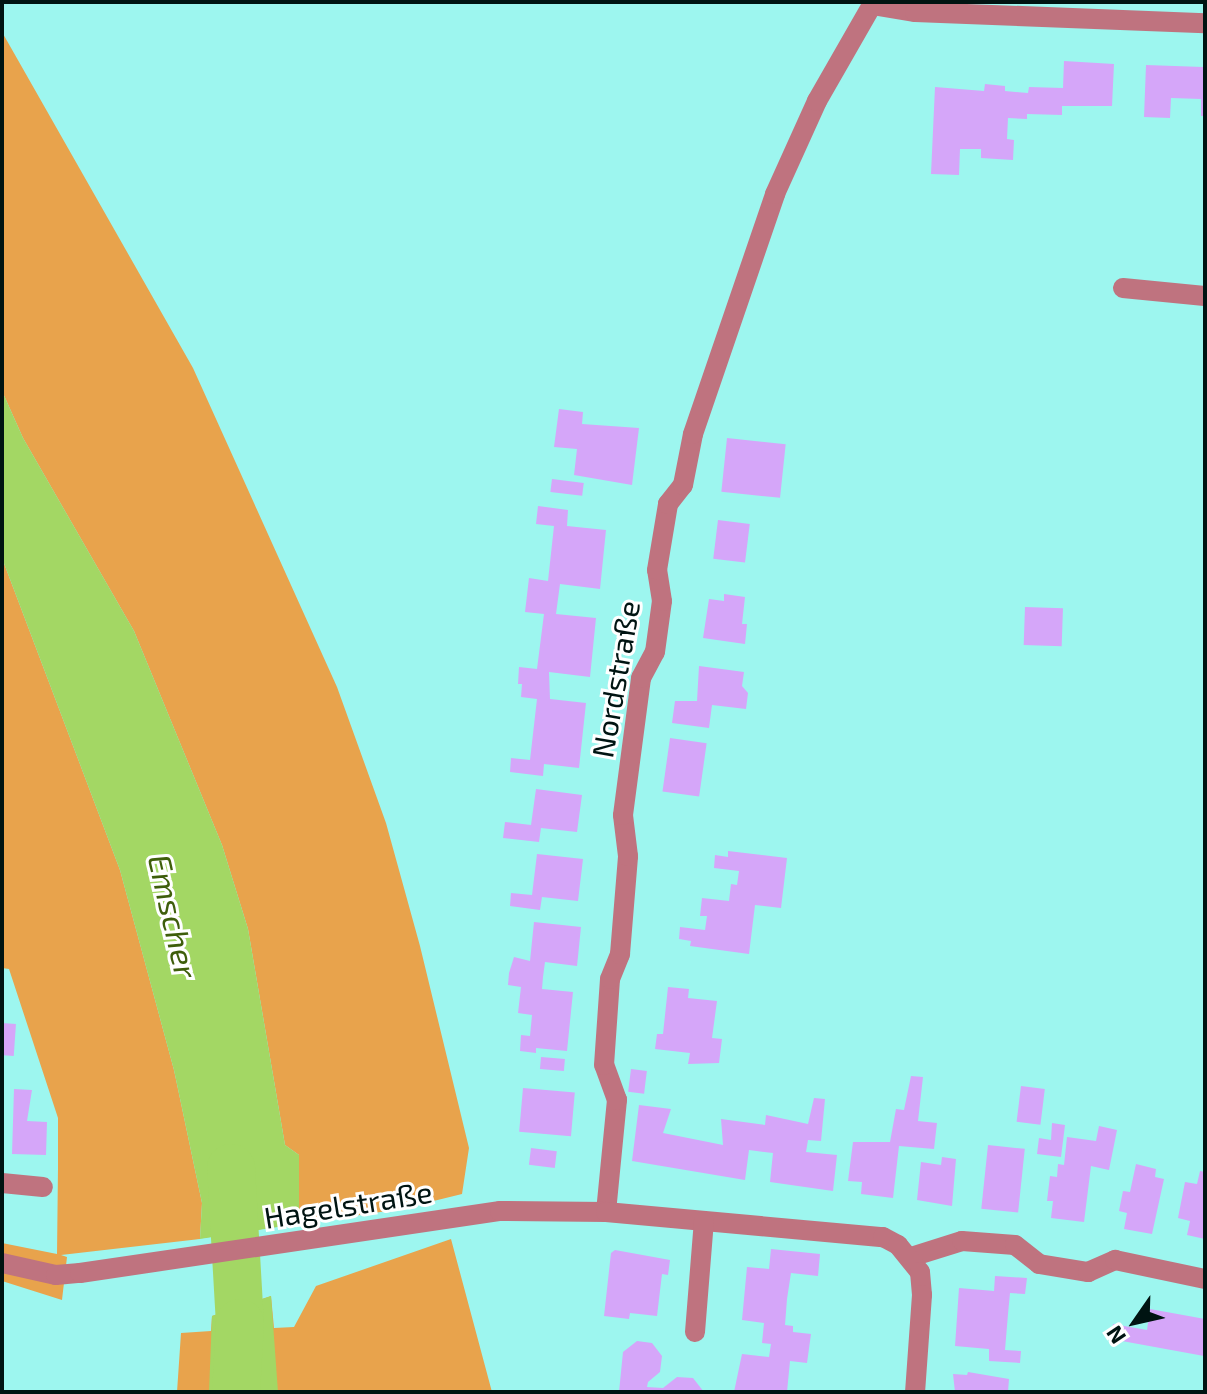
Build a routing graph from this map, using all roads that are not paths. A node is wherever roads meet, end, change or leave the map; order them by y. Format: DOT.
graph roads {
  1 [pos="872,4"];
  2 [pos="1205,23"];
  3 [pos="1123,288"];
  4 [pos="1205,296"];
  5 [pos="2,1183"];
  6 [pos="43,1187"];
  7 [pos="606,1212"];
  8 [pos="704,1221"];
  9 [pos="911,1257"];
  10 [pos="2,1263"];
  11 [pos="1205,1279"];
  12 [pos="695,1332"];
  13 [pos="915,1392"];
  1 -- 2 [label="street"];
  1 -- 7 [label="street, Nordstraße"];
  3 -- 4 [label="street"];
  5 -- 6 [label="street"];
  7 -- 8 [label="street, Hagelstraße"];
  7 -- 10 [label="street, Hagelstraße"];
  8 -- 9 [label="street, Hagelstraße"];
  8 -- 12 [label="street"];
  9 -- 11 [label="street"];
  9 -- 13 [label="street"];
}
